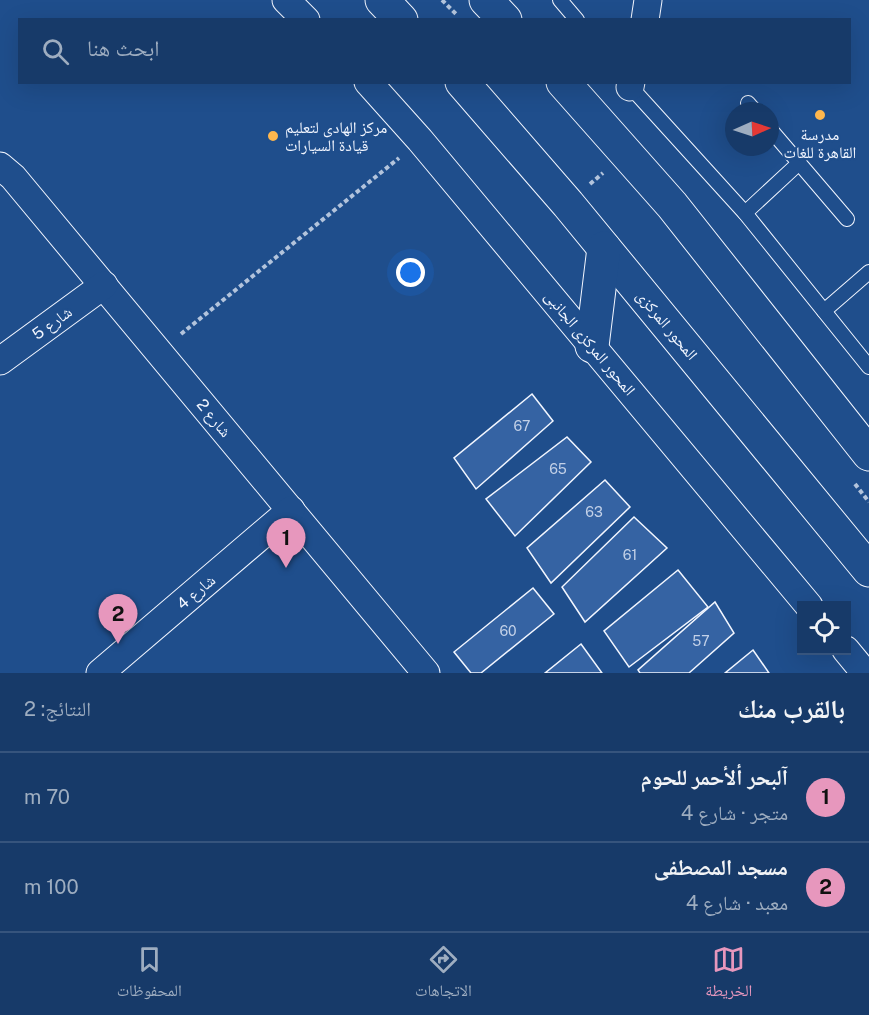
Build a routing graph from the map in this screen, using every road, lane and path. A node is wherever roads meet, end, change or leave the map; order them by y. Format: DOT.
graph roads {
  1 [pos="286,0"];
  2 [pos="382,0"];
  3 [pos="442,0"];
  4 [pos="486,0"];
  5 [pos="560,0"];
  6 [pos="648,0"];
  7 [pos="304,18"];
  8 [pos="399,18"];
  9 [pos="460,18"];
  10 [pos="503,18"];
  11 [pos="575,18"];
  12 [pos="645,18"];
  13 [pos="370,84"];
  14 [pos="464,84"];
  15 [pos="565,84"];
  16 [pos="629,84"];
  17 [pos="420,140"];
  18 [pos="779,140"];
  19 [pos="626,153"];
  20 [pos="799,163"];
  21 [pos="0,166"];
  22 [pos="568,204"];
  23 [pos="745,213"];
  24 [pos="846,219"];
  25 [pos="604,248"];
  26 [pos="869,272"];
  27 [pos="104,285"];
  28 [pos="824,311"];
  29 [pos="592,346"];
  30 [pos="159,351"];
  31 [pos="0,361"];
  32 [pos="869,367"];
  33 [pos="869,454"];
  34 [pos="291,510"];
  35 [pos="869,570"];
  36 [pos="805,601"];
  37 [pos="850,655"];
  38 [pos="100,673"];
  39 [pos="426,673"];
  40 [pos="865,673"];
  1 -- 7 [label="street"];
  2 -- 8 [label="main road"];
  3 -- 9 [label="path"];
  4 -- 10 [label="main road"];
  5 -- 11 [label="lane"];
  6 -- 12 [label="street"];
  13 -- 17 [label="street, المحور المركزى الجانبى"];
  14 -- 22 [label="main road, المحور المركزى"];
  15 -- 19 [label="main road"];
  16 -- 23 [label="lane"];
  17 -- 29 [label="street, المحور المركزى الجانبى"];
  17 -- 30 [label="path"];
  18 -- 20 [label="lane"];
  19 -- 22 [label="path"];
  19 -- 33 [label="main road"];
  20 -- 23 [label="lane"];
  20 -- 24 [label="lane"];
  21 -- 27 [label="street, شارع 2"];
  22 -- 25 [label="main road, المحور المركزى"];
  23 -- 28 [label="lane"];
  25 -- 29 [label="main road"];
  25 -- 35 [label="main road, المحور المركزى"];
  26 -- 28 [label="lane"];
  27 -- 30 [label="street, شارع 2"];
  27 -- 31 [label="street, شارع 5"];
  28 -- 32 [label="lane"];
  29 -- 36 [label="street, المحور المركزى الجانبى"];
  30 -- 34 [label="street, شارع 2"];
  34 -- 38 [label="street, شارع 4"];
  34 -- 39 [label="street, شارع 2"];
  37 -- 40 [label="street"];
}
